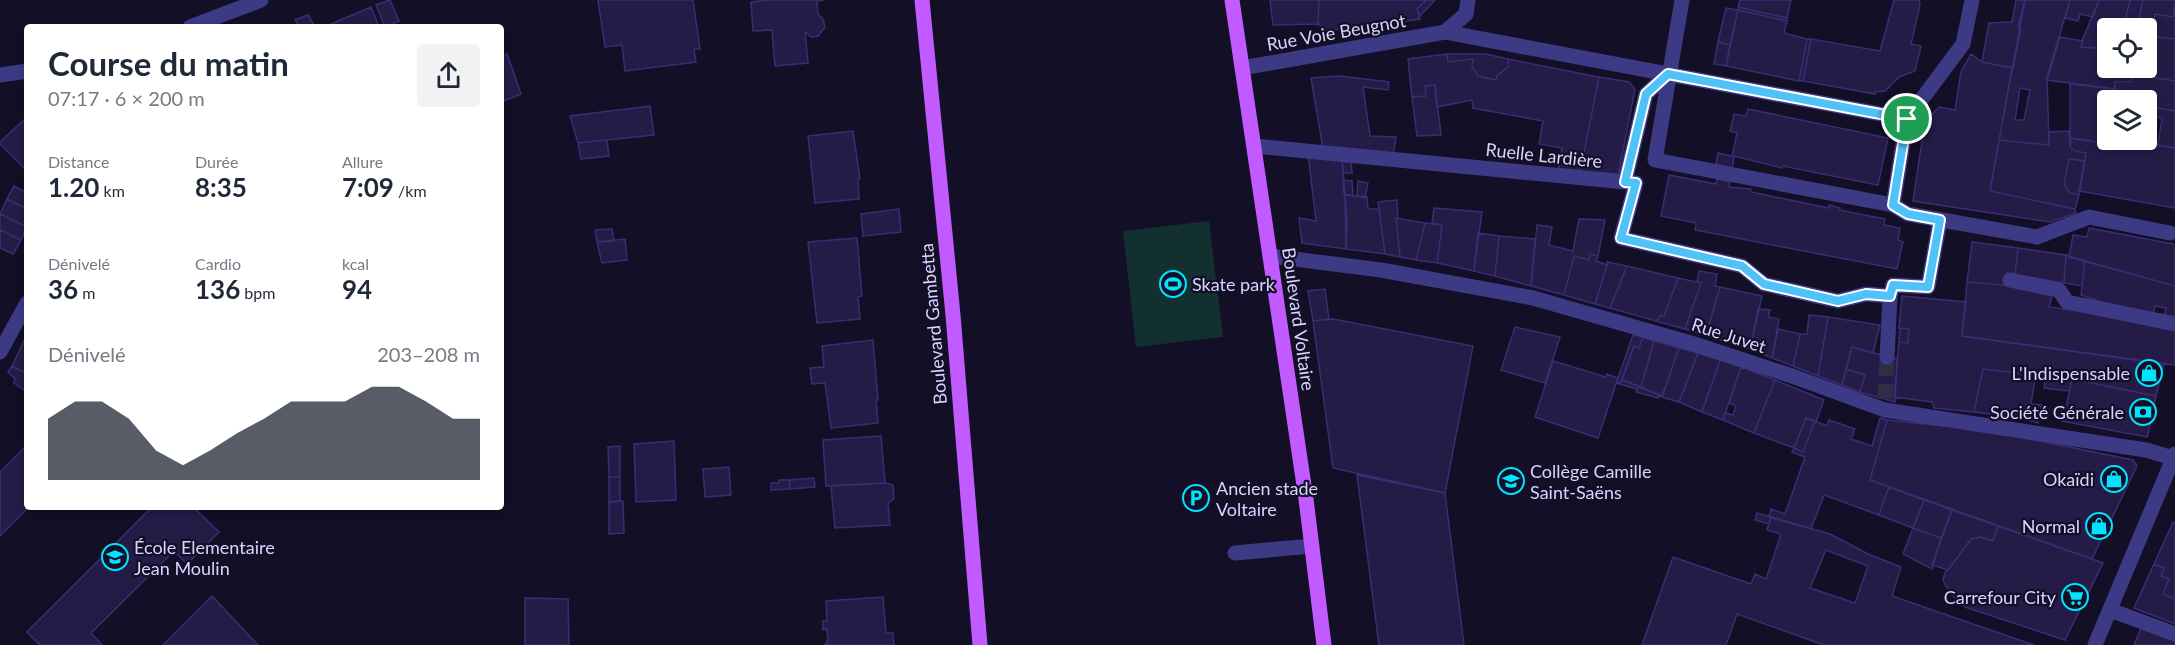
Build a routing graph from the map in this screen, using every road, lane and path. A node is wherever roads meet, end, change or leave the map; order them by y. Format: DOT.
graph roads {
  1 [pos="261,0"];
  2 [pos="922,0"];
  3 [pos="1232,0"];
  4 [pos="1682,0"];
  5 [pos="1972,0"];
  6 [pos="1467,7"];
  7 [pos="198,24"];
  8 [pos="1446,32"];
  9 [pos="1242,68"];
  10 [pos="24,71"];
  11 [pos="1668,74"];
  12 [pos="0,75"];
  13 [pos="1907,119"];
  14 [pos="1254,146"];
  15 [pos="1625,182"];
  16 [pos="1893,205"];
  17 [pos="1940,220"];
  18 [pos="2170,233"];
  19 [pos="1270,256"];
  20 [pos="2010,280"];
  21 [pos="1890,296"];
  22 [pos="24,308"];
  23 [pos="2175,324"];
  24 [pos="0,352"];
  25 [pos="1887,357"];
  26 [pos="2174,456"];
  27 [pos="1312,546"];
  28 [pos="1235,553"];
  29 [pos="2110,610"];
  30 [pos="2175,634"];
  31 [pos="980,645"];
  32 [pos="1324,645"];
  33 [pos="2095,645"];
  1 -- 7 [label="street"];
  2 -- 31 [label="main road, Boulevard Gambetta"];
  3 -- 9 [label="main road, Boulevard Voltaire"];
  4 -- 11 [label="street"];
  5 -- 13 [label="street"];
  6 -- 8 [label="street"];
  8 -- 9 [label="street, Rue Voie Beugnot"];
  8 -- 11 [label="street"];
  9 -- 14 [label="main road, Boulevard Voltaire"];
  10 -- 12 [label="street"];
  11 -- 13 [label="street"];
  11 -- 15 [label="street"];
  11 -- 16 [label="street"];
  13 -- 16 [label="street"];
  14 -- 15 [label="street, Ruelle Lardière"];
  14 -- 19 [label="main road, Boulevard Voltaire"];
  15 -- 21 [label="street, Ruelle Lardière"];
  16 -- 17 [label="street"];
  17 -- 18 [label="street"];
  17 -- 21 [label="street, Ruelle Lardière"];
  19 -- 26 [label="street, Rue Juvet"];
  19 -- 27 [label="main road, Boulevard Voltaire"];
  20 -- 23 [label="street"];
  21 -- 25 [label="street"];
  22 -- 24 [label="street"];
  26 -- 29 [label="street"];
  27 -- 28 [label="street"];
  27 -- 32 [label="main road, Boulevard Voltaire"];
  29 -- 30 [label="street"];
  29 -- 33 [label="street"];
}
